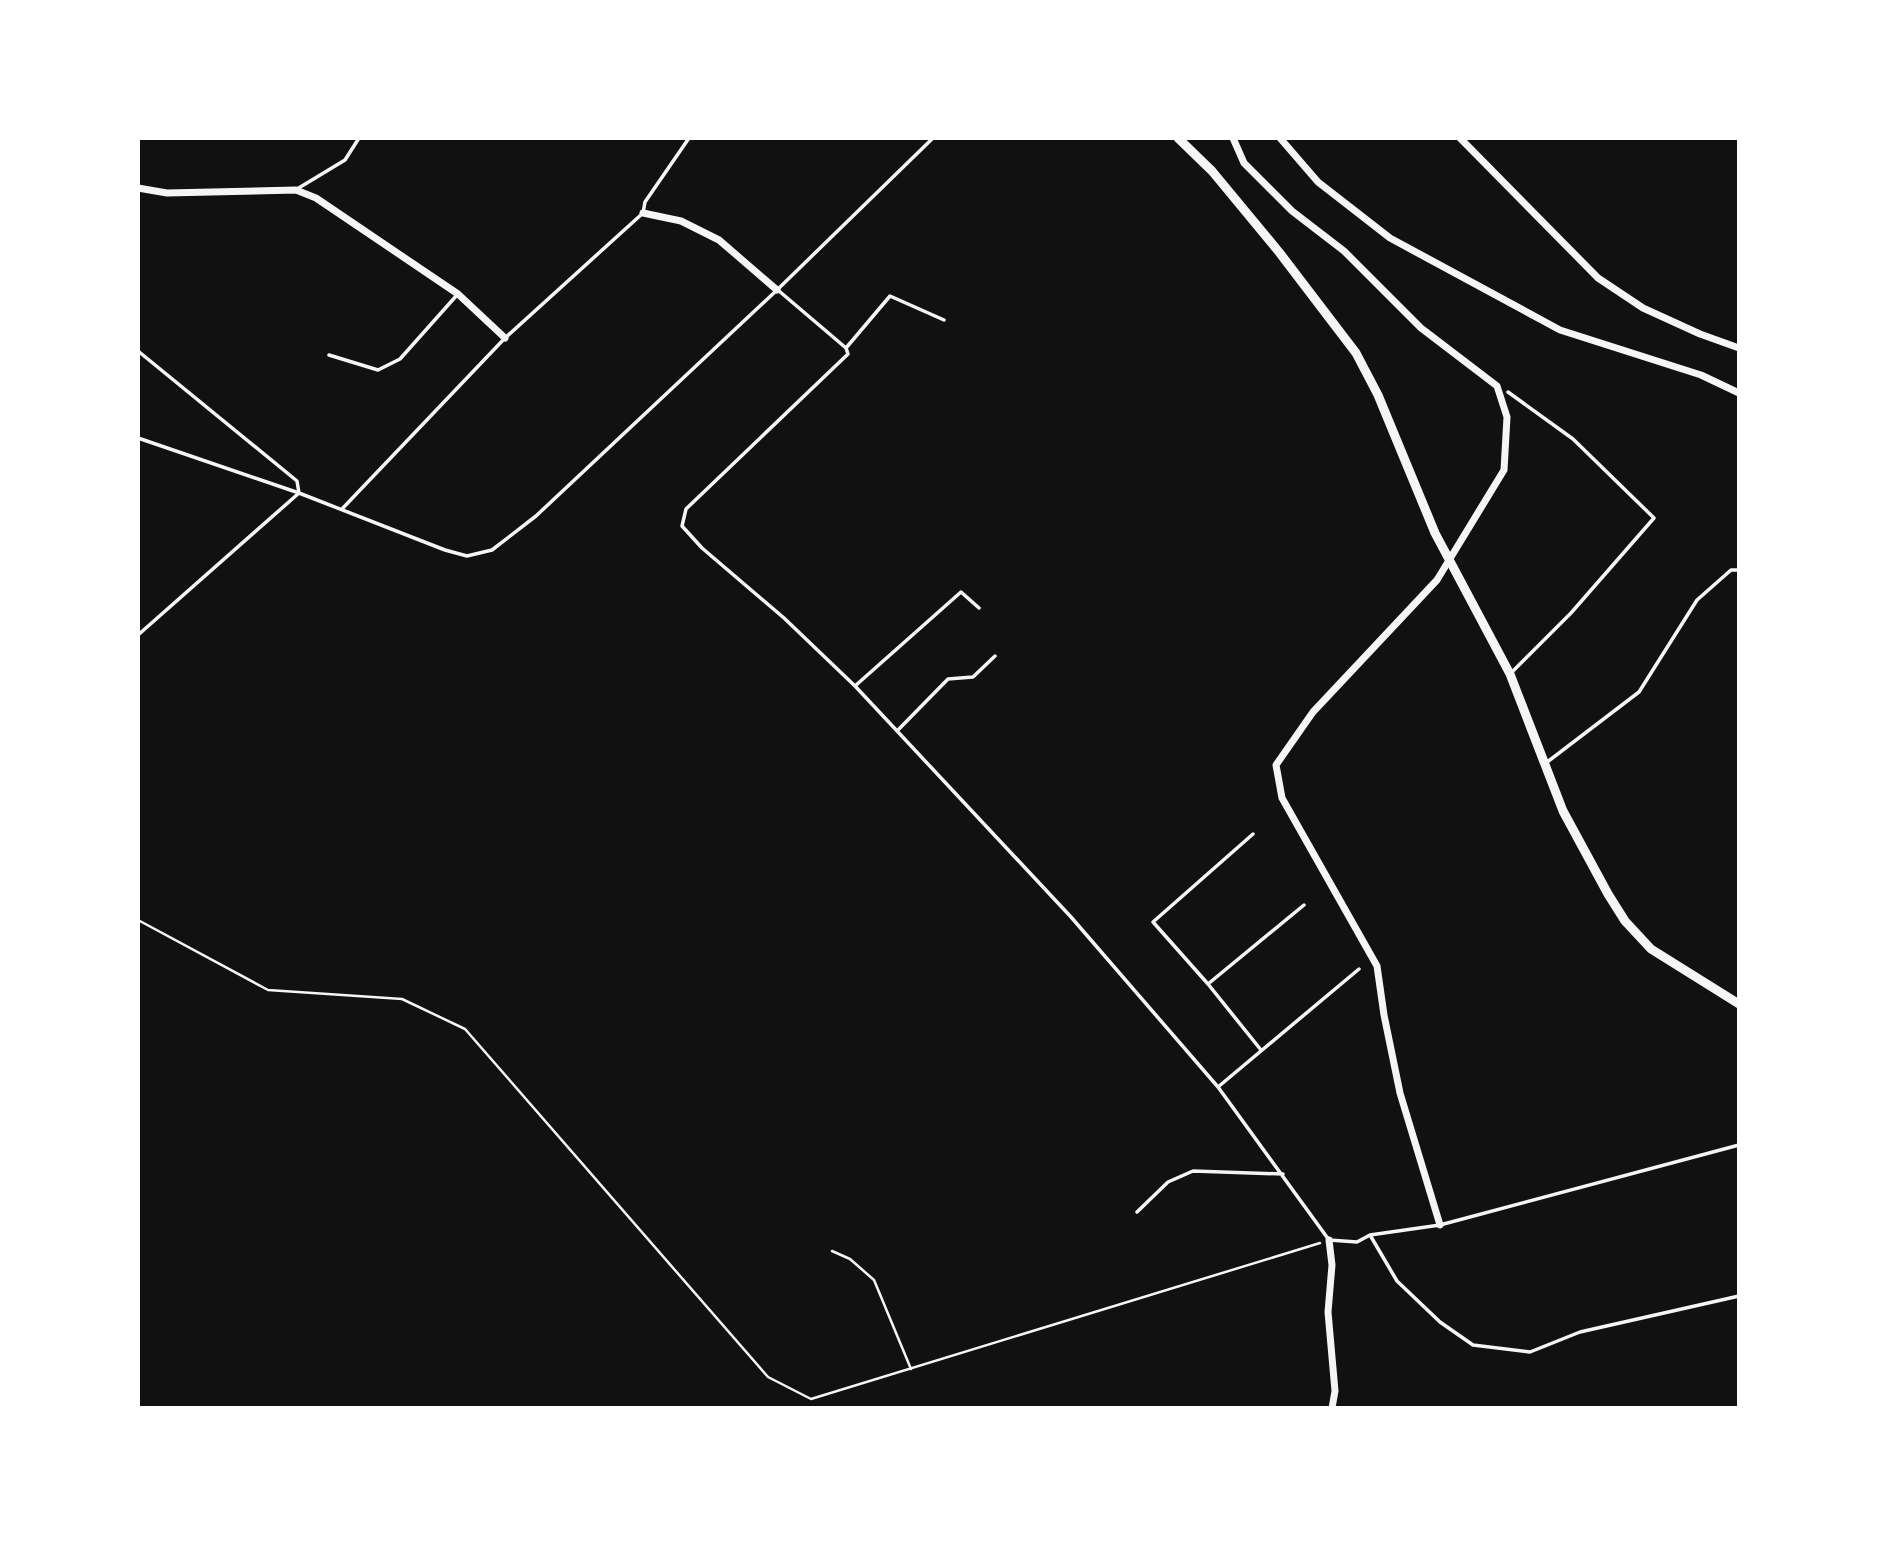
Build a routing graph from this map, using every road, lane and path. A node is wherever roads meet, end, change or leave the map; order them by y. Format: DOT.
graph roads {
  1 [pos="359,138"];
  2 [pos="689,138"];
  3 [pos="933,138"];
  4 [pos="1178,138"];
  5 [pos="1233,138"];
  6 [pos="1280,138"];
  7 [pos="1460,138"];
  8 [pos="138,188"];
  9 [pos="296,190"];
  10 [pos="643,213"];
  11 [pos="777,290"];
  12 [pos="458,294"];
  13 [pos="944,320"];
  14 [pos="505,338"];
  15 [pos="846,348"];
  16 [pos="1739,348"];
  17 [pos="138,351"];
  18 [pos="329,355"];
  19 [pos="1508,392"];
  20 [pos="1739,393"];
  21 [pos="138,438"];
  22 [pos="299,493"];
  23 [pos="342,509"];
  24 [pos="1739,570"];
  25 [pos="979,608"];
  26 [pos="138,635"];
  27 [pos="995,656"];
  28 [pos="1510,674"];
  29 [pos="855,686"];
  30 [pos="898,730"];
  31 [pos="1544,765"];
  32 [pos="1253,834"];
  33 [pos="1304,905"];
  34 [pos="138,920"];
  35 [pos="1359,969"];
  36 [pos="1208,984"];
  37 [pos="1739,1004"];
  38 [pos="1261,1050"];
  39 [pos="1218,1087"];
  40 [pos="1739,1145"];
  41 [pos="1283,1174"];
  42 [pos="1137,1212"];
  43 [pos="1440,1225"];
  44 [pos="1370,1235"];
  45 [pos="1329,1240"];
  46 [pos="832,1251"];
  47 [pos="1739,1296"];
  48 [pos="911,1369"];
  49 [pos="1332,1408"];
  1 -- 9 [label="lane"];
  2 -- 10 [label="lane"];
  3 -- 11 [label="lane"];
  4 -- 28 [label="street"];
  5 -- 43 [label="street"];
  6 -- 20 [label="street"];
  7 -- 16 [label="street"];
  8 -- 9 [label="street"];
  9 -- 12 [label="street"];
  10 -- 11 [label="street"];
  10 -- 14 [label="lane"];
  11 -- 15 [label="lane"];
  11 -- 23 [label="lane"];
  12 -- 14 [label="street"];
  12 -- 18 [label="lane"];
  13 -- 15 [label="lane"];
  14 -- 23 [label="lane"];
  15 -- 29 [label="lane"];
  17 -- 22 [label="lane"];
  19 -- 28 [label="lane"];
  21 -- 22 [label="lane"];
  22 -- 23 [label="lane"];
  22 -- 26 [label="lane"];
  24 -- 31 [label="lane"];
  25 -- 29 [label="lane"];
  27 -- 30 [label="lane"];
  28 -- 31 [label="street"];
  29 -- 30 [label="lane"];
  30 -- 39 [label="lane"];
  31 -- 37 [label="street"];
  32 -- 36 [label="lane"];
  33 -- 36 [label="lane"];
  34 -- 48 [label="path"];
  35 -- 38 [label="lane"];
  36 -- 38 [label="lane"];
  38 -- 39 [label="lane"];
  39 -- 41 [label="lane"];
  40 -- 43 [label="lane"];
  41 -- 42 [label="lane"];
  41 -- 45 [label="lane"];
  43 -- 44 [label="lane"];
  44 -- 45 [label="lane"];
  44 -- 47 [label="lane"];
  45 -- 48 [label="path"];
  45 -- 49 [label="street"];
  46 -- 48 [label="path"];
}
